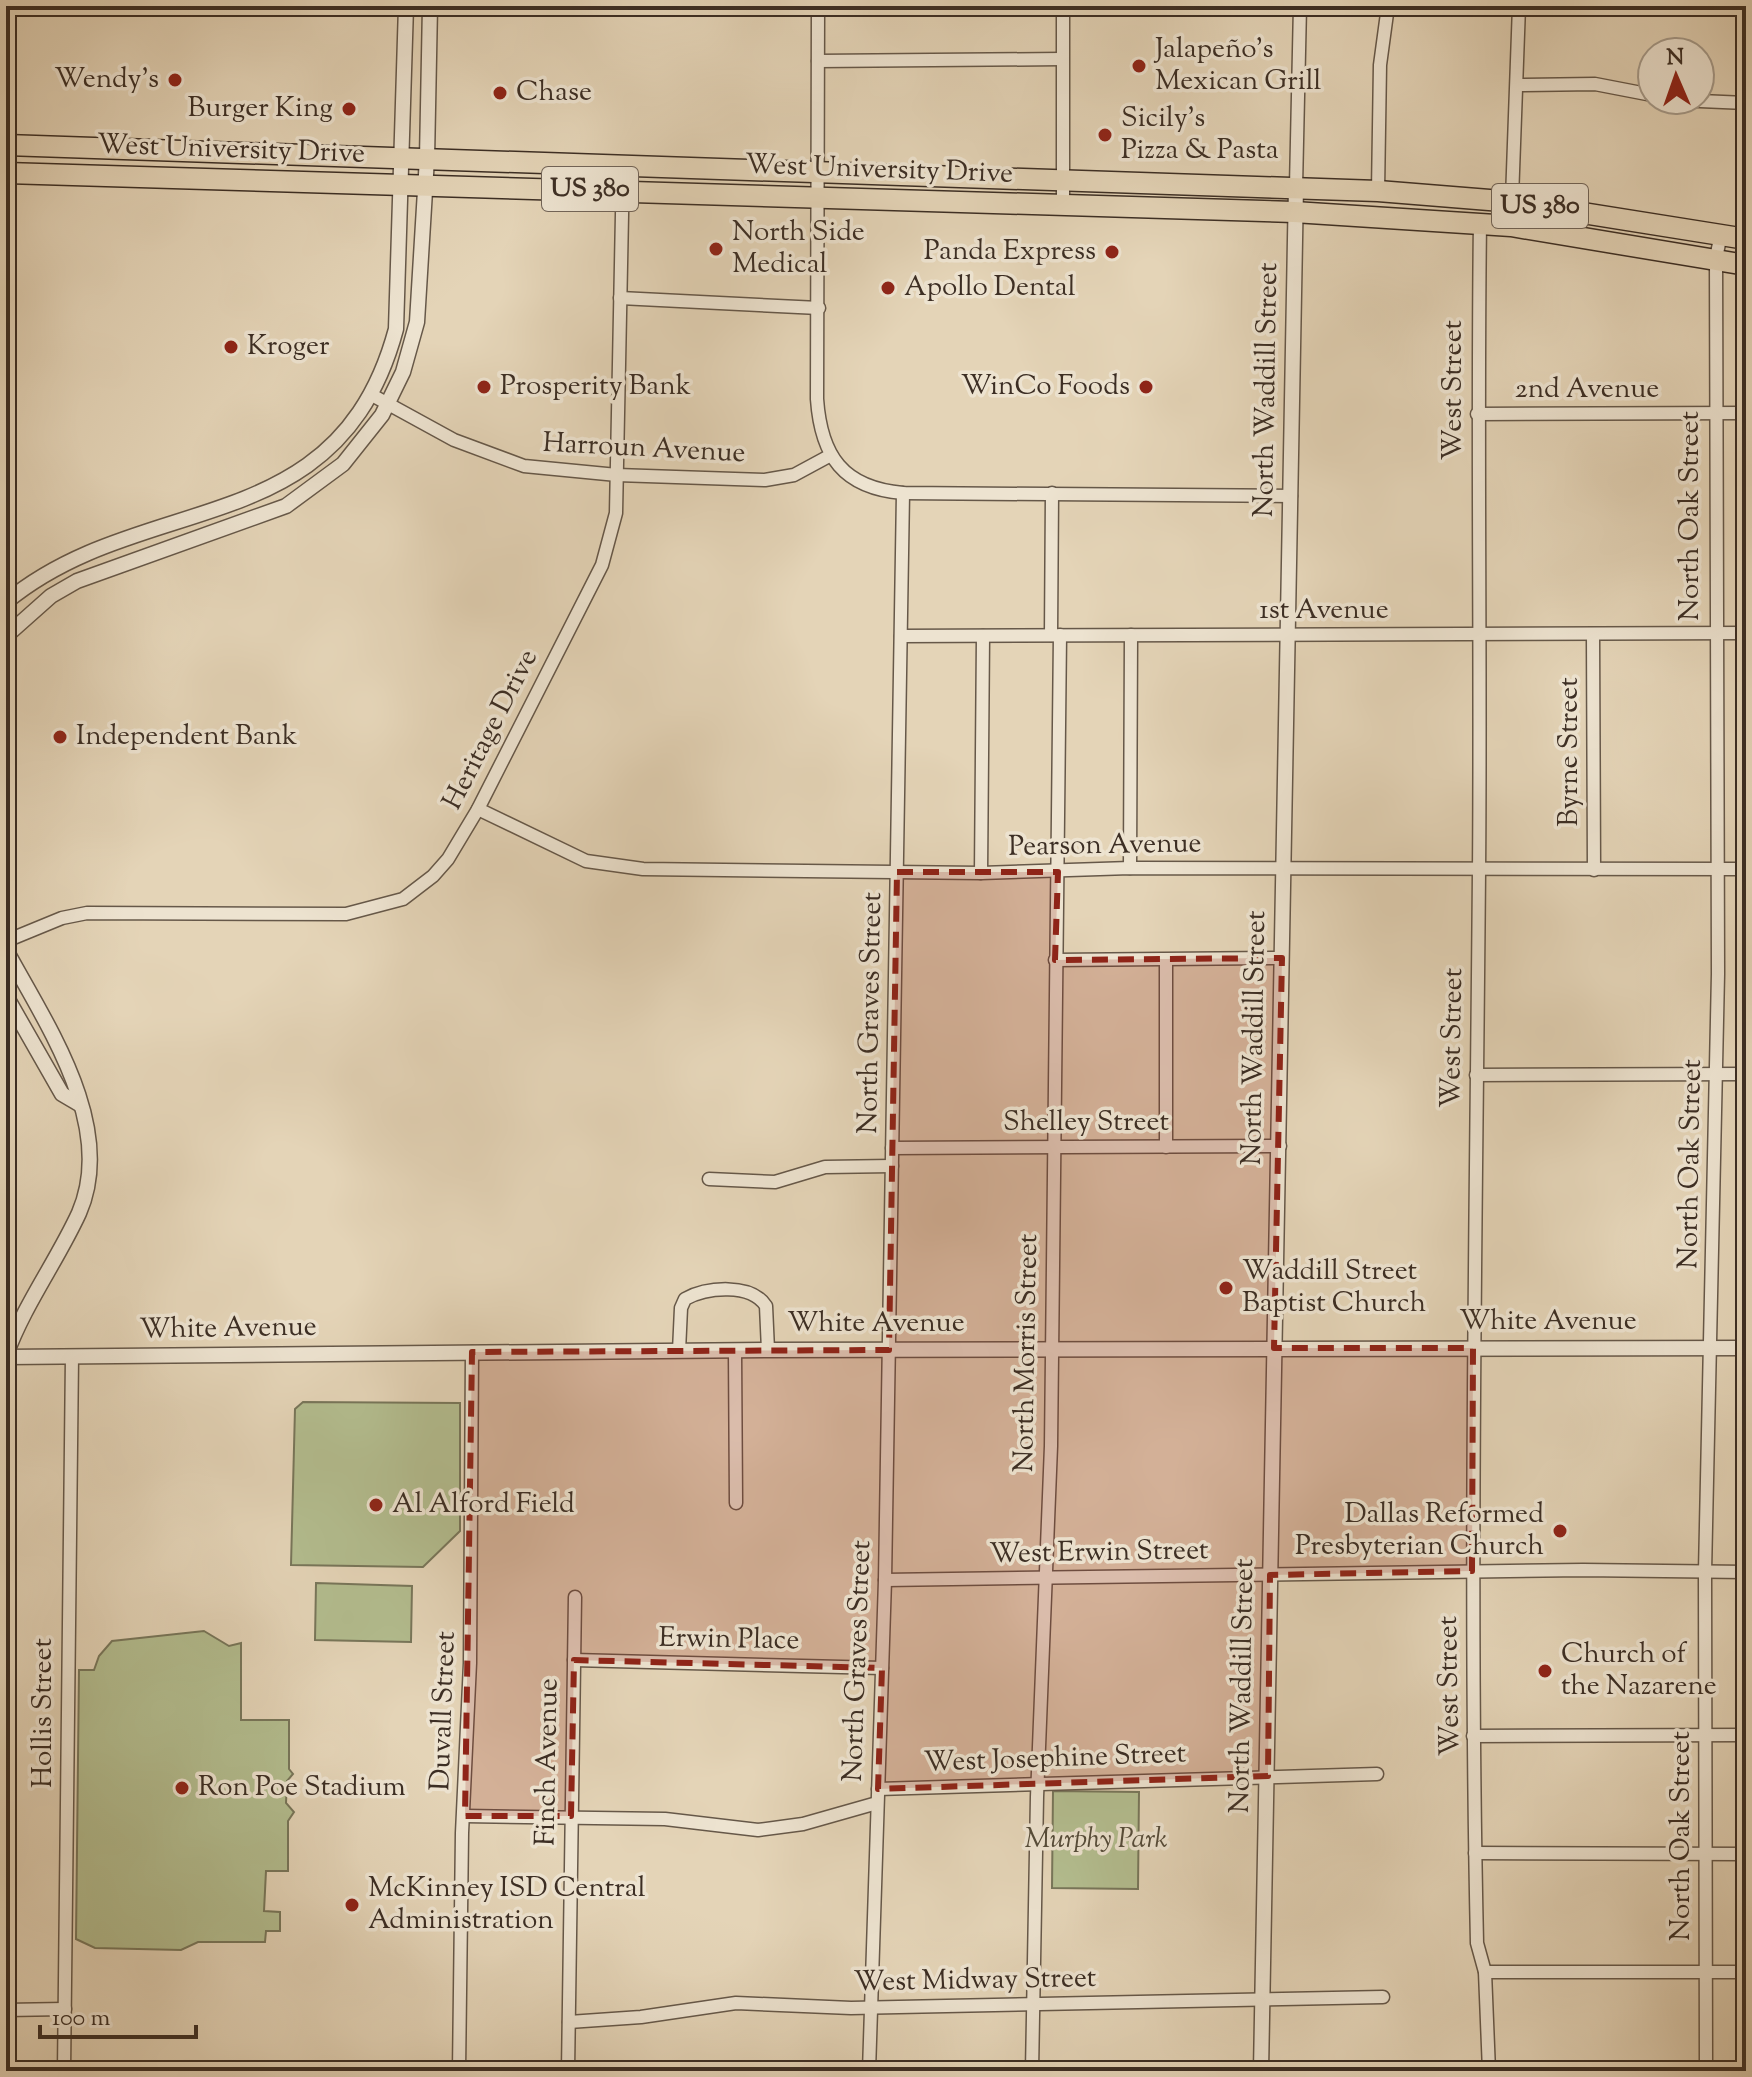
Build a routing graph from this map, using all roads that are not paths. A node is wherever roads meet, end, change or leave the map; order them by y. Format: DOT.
graph roads {
  1 [pos="430,6"];
  2 [pos="818,6"];
  3 [pos="1063,6"];
  4 [pos="1300,6"];
  5 [pos="1388,6"];
  6 [pos="1519,6"];
  7 [pos="406,11"];
  8 [pos="1062,59"];
  9 [pos="818,61"];
  10 [pos="1517,85"];
  11 [pos="429,92"];
  12 [pos="1636,92"];
  13 [pos="1716,102"];
  14 [pos="1746,103"];
  15 [pos="6,145"];
  16 [pos="401,157"];
  17 [pos="427,158"];
  18 [pos="623,165"];
  19 [pos="817,171"];
  20 [pos="6,173"];
  21 [pos="1063,179"];
  22 [pos="400,182"];
  23 [pos="426,184"];
  24 [pos="1296,186"];
  25 [pos="622,189"];
  26 [pos="1378,191"];
  27 [pos="818,197"];
  28 [pos="1514,202"];
  29 [pos="1063,204"];
  30 [pos="1294,212"];
  31 [pos="1480,223"];
  32 [pos="1511,226"];
  33 [pos="1721,234"];
  34 [pos="1746,239"];
  35 [pos="1716,258"];
  36 [pos="1746,265"];
  37 [pos="620,298"];
  38 [pos="819,308"];
  39 [pos="370,394"];
  40 [pos="389,404"];
  41 [pos="1716,413"];
  42 [pos="1746,413"];
  43 [pos="1477,414"];
  44 [pos="831,455"];
  45 [pos="617,475"];
  46 [pos="903,493"];
  47 [pos="1052,493"];
  48 [pos="1291,496"];
  49 [pos="6,602"];
  50 [pos="1746,633"];
  51 [pos="1288,634"];
  52 [pos="1480,634"];
  53 [pos="1593,634"];
  54 [pos="1714,634"];
  55 [pos="1056,635"];
  56 [pos="1131,635"];
  57 [pos="6,636"];
  58 [pos="901,636"];
  59 [pos="983,636"];
  60 [pos="478,809"];
  61 [pos="1130,868"];
  62 [pos="1284,868"];
  63 [pos="1717,869"];
  64 [pos="1746,869"];
  65 [pos="1594,870"];
  66 [pos="1479,871"];
  67 [pos="897,872"];
  68 [pos="1058,872"];
  69 [pos="981,873"];
  70 [pos="6,941"];
  71 [pos="6,950"];
  72 [pos="1282,958"];
  73 [pos="1055,960"];
  74 [pos="1166,960"];
  75 [pos="6,996"];
  76 [pos="1746,1074"];
  77 [pos="1476,1075"];
  78 [pos="1717,1075"];
  79 [pos="79,1104"];
  80 [pos="1280,1146"];
  81 [pos="1054,1147"];
  82 [pos="1166,1147"];
  83 [pos="892,1148"];
  84 [pos="892,1166"];
  85 [pos="709,1179"];
  86 [pos="1274,1348"];
  87 [pos="1473,1348"];
  88 [pos="1712,1348"];
  89 [pos="1746,1348"];
  90 [pos="1052,1349"];
  91 [pos="768,1350"];
  92 [pos="889,1350"];
  93 [pos="679,1351"];
  94 [pos="735,1351"];
  95 [pos="472,1352"];
  96 [pos="6,1356"];
  97 [pos="72,1356"];
  98 [pos="736,1503"];
  99 [pos="1472,1571"];
  100 [pos="1705,1572"];
  101 [pos="1746,1572"];
  102 [pos="1270,1575"];
  103 [pos="1045,1578"];
  104 [pos="885,1580"];
  105 [pos="575,1597"];
  106 [pos="574,1660"];
  107 [pos="882,1668"];
  108 [pos="1706,1735"];
  109 [pos="1746,1735"];
  110 [pos="1473,1736"];
  111 [pos="1377,1774"];
  112 [pos="1268,1776"];
  113 [pos="1038,1783"];
  114 [pos="878,1789"];
  115 [pos="877,1803"];
  116 [pos="465,1816"];
  117 [pos="571,1816"];
  118 [pos="1475,1853"];
  119 [pos="1705,1854"];
  120 [pos="1746,1854"];
  121 [pos="1485,1972"];
  122 [pos="1706,1972"];
  123 [pos="1746,1972"];
  124 [pos="1383,1997"];
  125 [pos="1262,1998"];
  126 [pos="1034,2004"];
  127 [pos="870,2007"];
  128 [pos="65,2009"];
  129 [pos="6,2010"];
  130 [pos="569,2022"];
  131 [pos="64,2071"];
  132 [pos="459,2071"];
  133 [pos="568,2071"];
  134 [pos="869,2071"];
  135 [pos="1032,2071"];
  136 [pos="1261,2071"];
  137 [pos="1489,2071"];
  138 [pos="1706,2071"];
  1 -- 11 [label="street"];
  2 -- 9 [label="street"];
  3 -- 8 [label="street"];
  4 -- 24 [label="street, North Waddill Street"];
  5 -- 26 [label="street"];
  6 -- 10 [label="street"];
  7 -- 11 [label="street"];
  7 -- 16 [label="street"];
  8 -- 9 [label="street"];
  8 -- 21 [label="street"];
  9 -- 19 [label="street"];
  10 -- 12 [label="street"];
  10 -- 28 [label="street"];
  11 -- 17 [label="street"];
  13 -- 14 [label="street"];
  15 -- 16 [label="highway, West University Drive / US 380"];
  16 -- 17 [label="highway, West University Drive / US 380"];
  16 -- 22 [label="street"];
  17 -- 18 [label="highway, West University Drive / US 380"];
  17 -- 23 [label="street"];
  18 -- 19 [label="highway, West University Drive / US 380"];
  18 -- 25 [label="street, Heritage Drive"];
  19 -- 21 [label="highway, West University Drive / US 380"];
  19 -- 27 [label="street"];
  20 -- 22 [label="highway, West University Drive / US 380"];
  21 -- 24 [label="highway, West University Drive / US 380"];
  21 -- 29 [label="street"];
  22 -- 23 [label="highway, West University Drive / US 380"];
  22 -- 39 [label="street"];
  23 -- 25 [label="highway, West University Drive / US 380"];
  23 -- 40 [label="street"];
  24 -- 26 [label="highway, West University Drive / US 380"];
  24 -- 30 [label="street, North Waddill Street"];
  25 -- 27 [label="highway, West University Drive / US 380"];
  25 -- 37 [label="street, Heritage Drive"];
  26 -- 28 [label="highway, West University Drive / US 380"];
  27 -- 29 [label="highway, West University Drive / US 380"];
  27 -- 38 [label="street"];
  28 -- 32 [label="street"];
  28 -- 33 [label="highway, West University Drive / US 380"];
  29 -- 30 [label="highway, West University Drive / US 380"];
  30 -- 31 [label="highway, West University Drive / US 380"];
  30 -- 48 [label="street, North Waddill Street"];
  31 -- 32 [label="highway, West University Drive / US 380"];
  31 -- 43 [label="street, West Street"];
  32 -- 35 [label="highway, West University Drive / US 380"];
  33 -- 34 [label="highway, West University Drive / US 380"];
  33 -- 35 [label="street, North Oak Street"];
  35 -- 36 [label="highway, West University Drive / US 380"];
  35 -- 41 [label="street, North Oak Street"];
  37 -- 38 [label="street"];
  37 -- 45 [label="street, Heritage Drive"];
  38 -- 44 [label="street"];
  39 -- 40 [label="street, Harroun Avenue"];
  39 -- 49 [label="street"];
  40 -- 45 [label="street, Harroun Avenue"];
  40 -- 57 [label="street"];
  41 -- 42 [label="street, 2nd Avenue"];
  41 -- 43 [label="street, 2nd Avenue"];
  41 -- 54 [label="street, North Oak Street"];
  43 -- 52 [label="street, West Street"];
  44 -- 45 [label="street, Harroun Avenue"];
  44 -- 46 [label="street"];
  45 -- 60 [label="street, Heritage Drive"];
  46 -- 47 [label="street"];
  46 -- 58 [label="street, North Graves Street"];
  47 -- 48 [label="street"];
  47 -- 55 [label="street, North Morris Street"];
  48 -- 51 [label="street, North Waddill Street"];
  50 -- 54 [label="street, 1st Avenue"];
  51 -- 52 [label="street, 1st Avenue"];
  51 -- 56 [label="street, 1st Avenue"];
  51 -- 62 [label="street, North Waddill Street"];
  52 -- 53 [label="street, 1st Avenue"];
  52 -- 66 [label="street, West Street"];
  53 -- 54 [label="street, 1st Avenue"];
  53 -- 65 [label="street, Byrne Street"];
  54 -- 63 [label="street, North Oak Street"];
  55 -- 56 [label="street, 1st Avenue"];
  55 -- 59 [label="street, 1st Avenue"];
  55 -- 68 [label="street, North Morris Street"];
  56 -- 61 [label="street"];
  58 -- 59 [label="street, 1st Avenue"];
  58 -- 67 [label="street, North Graves Street"];
  59 -- 69 [label="street"];
  60 -- 67 [label="street, Pearson Avenue"];
  60 -- 70 [label="street, Heritage Drive"];
  61 -- 62 [label="street, Pearson Avenue"];
  61 -- 68 [label="street, Pearson Avenue"];
  62 -- 66 [label="street, Pearson Avenue"];
  62 -- 72 [label="street, North Waddill Street"];
  63 -- 64 [label="street, Pearson Avenue"];
  63 -- 65 [label="street, Pearson Avenue"];
  63 -- 78 [label="street, North Oak Street"];
  65 -- 66 [label="street, Pearson Avenue"];
  66 -- 77 [label="street, West Street"];
  67 -- 69 [label="street, Pearson Avenue"];
  67 -- 83 [label="street, North Graves Street"];
  68 -- 69 [label="street, Pearson Avenue"];
  68 -- 73 [label="street, North Morris Street"];
  71 -- 79 [label="street"];
  72 -- 74 [label="street"];
  72 -- 80 [label="street, North Waddill Street"];
  73 -- 74 [label="street"];
  73 -- 81 [label="street, North Morris Street"];
  74 -- 82 [label="street"];
  75 -- 79 [label="street"];
  76 -- 78 [label="street"];
  77 -- 78 [label="street"];
  77 -- 87 [label="street, West Street"];
  78 -- 88 [label="street, North Oak Street"];
  79 -- 96 [label="street"];
  80 -- 82 [label="street, Shelley Street"];
  80 -- 86 [label="street, North Waddill Street"];
  81 -- 82 [label="street, Shelley Street"];
  81 -- 83 [label="street, Shelley Street"];
  81 -- 90 [label="street, North Morris Street"];
  83 -- 84 [label="street, North Graves Street"];
  84 -- 85 [label="street"];
  84 -- 92 [label="street, North Graves Street"];
  86 -- 87 [label="street, White Avenue"];
  86 -- 90 [label="street, White Avenue"];
  86 -- 102 [label="street, North Waddill Street"];
  87 -- 88 [label="street, White Avenue"];
  87 -- 99 [label="street, West Street"];
  88 -- 89 [label="street, White Avenue"];
  88 -- 100 [label="street, North Oak Street"];
  90 -- 92 [label="street, White Avenue"];
  90 -- 103 [label="street, North Morris Street"];
  91 -- 92 [label="street, White Avenue"];
  91 -- 93 [label="street"];
  91 -- 94 [label="street, White Avenue"];
  92 -- 104 [label="street, North Graves Street"];
  93 -- 94 [label="street, White Avenue"];
  93 -- 95 [label="street, White Avenue"];
  94 -- 98 [label="street"];
  95 -- 97 [label="street, White Avenue"];
  95 -- 116 [label="street, Duvall Street"];
  96 -- 97 [label="street, White Avenue"];
  97 -- 128 [label="street, Hollis Street"];
  99 -- 100 [label="street, West Erwin Street"];
  99 -- 102 [label="street, West Erwin Street"];
  99 -- 110 [label="street, West Street"];
  100 -- 101 [label="street, West Erwin Street"];
  100 -- 108 [label="street, North Oak Street"];
  102 -- 103 [label="street, West Erwin Street"];
  102 -- 112 [label="street, North Waddill Street"];
  103 -- 104 [label="street, West Erwin Street"];
  103 -- 113 [label="street, North Morris Street"];
  104 -- 107 [label="street, North Graves Street"];
  105 -- 106 [label="street, Finch Avenue"];
  106 -- 107 [label="street, Erwin Place"];
  106 -- 117 [label="street, Finch Avenue"];
  107 -- 114 [label="street, North Graves Street"];
  108 -- 109 [label="street"];
  108 -- 110 [label="street"];
  108 -- 119 [label="street, North Oak Street"];
  110 -- 118 [label="street, West Street"];
  111 -- 112 [label="street, West Josephine Street"];
  112 -- 113 [label="street, West Josephine Street"];
  112 -- 125 [label="street, North Waddill Street"];
  113 -- 114 [label="street, West Josephine Street"];
  113 -- 126 [label="street, North Morris Street"];
  114 -- 115 [label="street, North Graves Street"];
  115 -- 117 [label="street"];
  115 -- 127 [label="street, North Graves Street"];
  116 -- 117 [label="street"];
  116 -- 132 [label="street, Duvall Street"];
  117 -- 130 [label="street, Finch Avenue"];
  118 -- 119 [label="street"];
  118 -- 121 [label="street, West Street"];
  119 -- 120 [label="street"];
  119 -- 122 [label="street, North Oak Street"];
  121 -- 122 [label="street"];
  121 -- 137 [label="street, West Street"];
  122 -- 123 [label="street"];
  122 -- 138 [label="street, North Oak Street"];
  124 -- 125 [label="street, West Midway Street"];
  125 -- 126 [label="street, West Midway Street"];
  125 -- 136 [label="street, North Waddill Street"];
  126 -- 127 [label="street, West Midway Street"];
  126 -- 135 [label="street, North Morris Street"];
  127 -- 130 [label="street, West Midway Street"];
  127 -- 134 [label="street, North Graves Street"];
  128 -- 129 [label="street"];
  128 -- 131 [label="street, Hollis Street"];
  130 -- 133 [label="street, Finch Avenue"];
}
